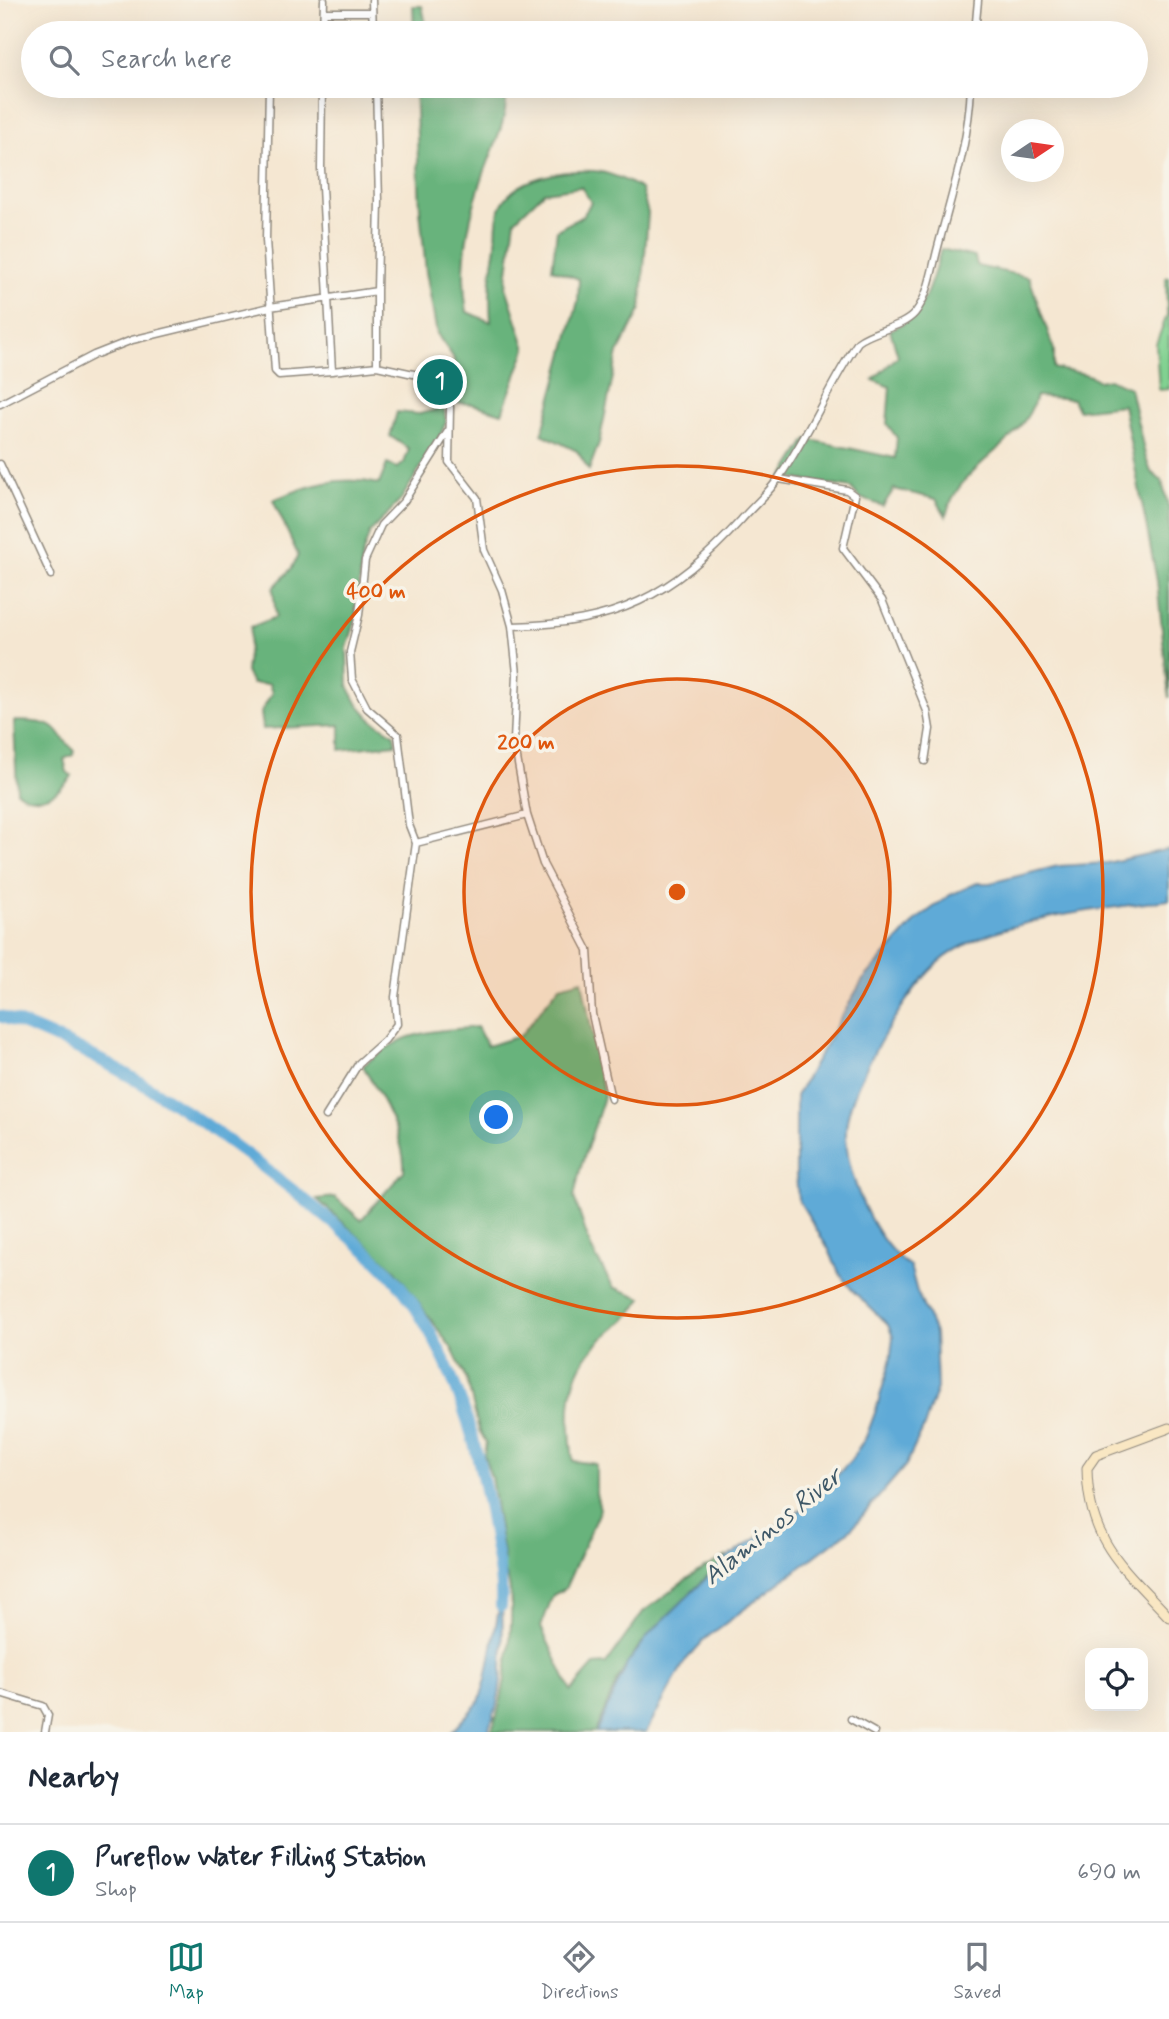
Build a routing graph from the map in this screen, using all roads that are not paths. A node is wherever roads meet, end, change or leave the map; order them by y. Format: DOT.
graph roads {
  1 [pos="324,0"];
  2 [pos="372,0"];
  3 [pos="978,0"];
  4 [pos="324,12"];
  5 [pos="372,12"];
  6 [pos="324,21"];
  7 [pos="372,21"];
  8 [pos="976,21"];
  9 [pos="269,98"];
  10 [pos="322,98"];
  11 [pos="376,98"];
  12 [pos="970,98"];
  13 [pos="377,291"];
  14 [pos="327,297"];
  15 [pos="270,307"];
  16 [pos="377,366"];
  17 [pos="332,371"];
  18 [pos="0,404"];
  19 [pos="449,429"];
  20 [pos="0,464"];
  21 [pos="779,479"];
  22 [pos="51,575"];
  23 [pos="512,626"];
  24 [pos="925,761"];
  25 [pos="527,815"];
  26 [pos="416,844"];
  27 [pos="611,1099"];
  28 [pos="326,1115"];
  29 [pos="1169,1428"];
  30 [pos="1169,1617"];
  31 [pos="0,1693"];
  32 [pos="851,1719"];
  33 [pos="46,1732"];
  34 [pos="874,1732"];
  1 -- 4 [label="street"];
  2 -- 5 [label="street"];
  3 -- 8 [label="street"];
  4 -- 5 [label="street"];
  4 -- 6 [label="street"];
  5 -- 7 [label="street"];
  9 -- 15 [label="street"];
  10 -- 14 [label="street"];
  11 -- 13 [label="street"];
  12 -- 21 [label="street"];
  13 -- 14 [label="street"];
  13 -- 16 [label="street"];
  14 -- 15 [label="street"];
  14 -- 17 [label="street"];
  15 -- 17 [label="street"];
  15 -- 18 [label="street"];
  16 -- 17 [label="street"];
  16 -- 19 [label="street"];
  19 -- 23 [label="street"];
  19 -- 26 [label="street"];
  20 -- 22 [label="street"];
  21 -- 23 [label="street"];
  21 -- 24 [label="street"];
  23 -- 25 [label="street"];
  25 -- 26 [label="street"];
  25 -- 27 [label="street"];
  26 -- 28 [label="street"];
  29 -- 30 [label="street"];
  31 -- 33 [label="street"];
  32 -- 34 [label="street"];
}
